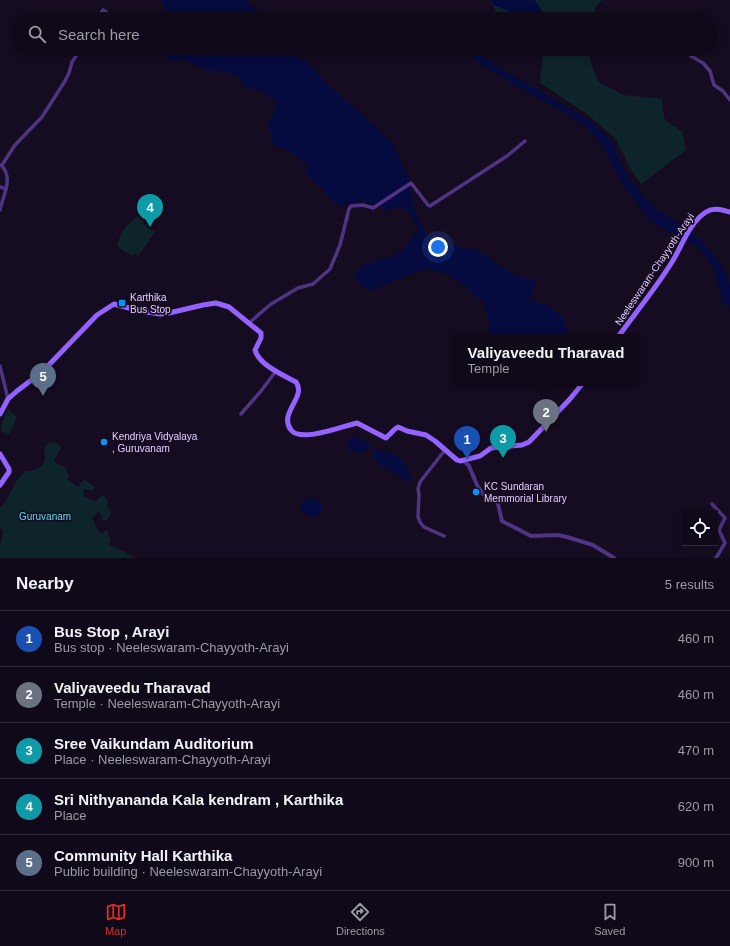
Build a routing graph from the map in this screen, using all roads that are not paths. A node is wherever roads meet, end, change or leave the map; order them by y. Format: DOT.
graph roads {
  1 [pos="76,56"];
  2 [pos="690,56"];
  3 [pos="730,100"];
  4 [pos="525,141"];
  5 [pos="1,165"];
  6 [pos="0,187"];
  7 [pos="6,189"];
  8 [pos="0,210"];
  9 [pos="730,212"];
  10 [pos="249,323"];
  11 [pos="620,334"];
  12 [pos="0,366"];
  13 [pos="276,371"];
  14 [pos="580,386"];
  15 [pos="8,399"];
  16 [pos="0,414"];
  17 [pos="241,414"];
  18 [pos="445,450"];
  19 [pos="0,454"];
  20 [pos="464,461"];
  21 [pos="0,485"];
  22 [pos="712,504"];
  23 [pos="444,536"];
  24 [pos="614,558"];
  25 [pos="716,558"];
  1 -- 5 [label="street"];
  2 -- 3 [label="street"];
  4 -- 10 [label="street"];
  5 -- 7 [label="street"];
  6 -- 7 [label="street"];
  7 -- 8 [label="street"];
  9 -- 11 [label="main road, Neeleswaram-Chayyoth-Arayi"];
  10 -- 13 [label="main road"];
  10 -- 15 [label="main road"];
  12 -- 15 [label="street"];
  13 -- 17 [label="street"];
  13 -- 18 [label="main road"];
  14 -- 20 [label="main road"];
  15 -- 16 [label="main road"];
  18 -- 20 [label="main road"];
  18 -- 23 [label="street"];
  19 -- 21 [label="main road"];
  20 -- 24 [label="street"];
  22 -- 25 [label="street"];
}
